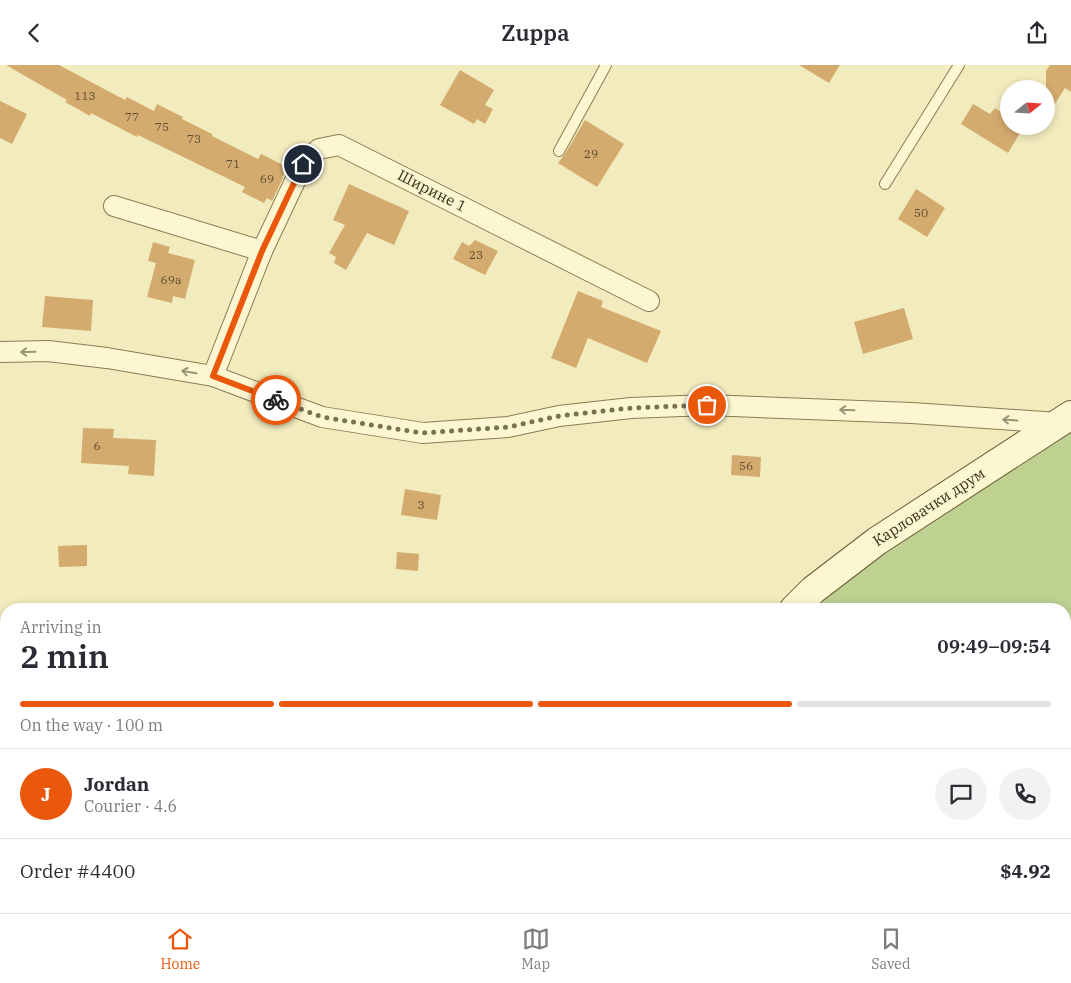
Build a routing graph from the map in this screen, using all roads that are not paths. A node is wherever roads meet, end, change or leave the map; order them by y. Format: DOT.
graph roads {
  1 [pos="606,65"];
  2 [pos="959,65"];
  3 [pos="559,151"];
  4 [pos="885,184"];
  5 [pos="114,206"];
  6 [pos="262,251"];
  7 [pos="648,301"];
  8 [pos="0,352"];
  9 [pos="213,376"];
  10 [pos="1065,419"];
  11 [pos="800,603"];
  1 -- 3 [label="lane"];
  2 -- 4 [label="lane"];
  5 -- 6 [label="street"];
  6 -- 7 [label="street, Ширине 1"];
  6 -- 9 [label="street, Ширине 1"];
  9 -- 8 [label="street, one-way"];
  10 -- 9 [label="street, one-way"];
  10 -- 11 [label="main road, Карловачки друм"];
}
